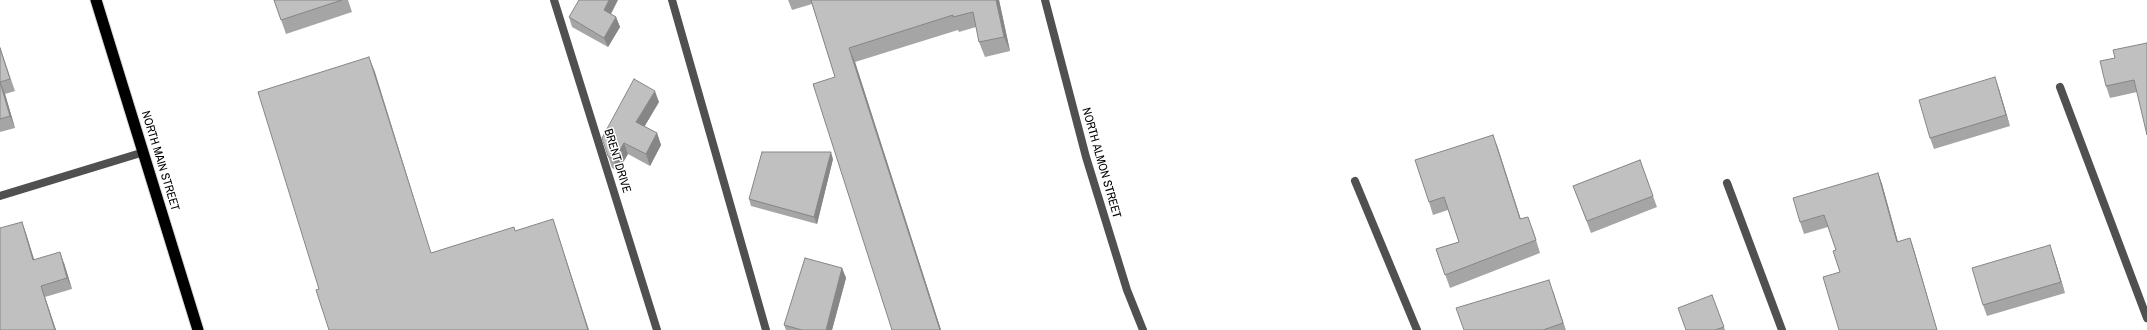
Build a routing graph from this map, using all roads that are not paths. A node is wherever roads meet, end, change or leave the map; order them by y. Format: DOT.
graph roads {
  1 [pos="96,0"];
  2 [pos="554,0"];
  3 [pos="672,0"];
  4 [pos="1045,0"];
  5 [pos="2060,87"];
  6 [pos="144,152"];
  7 [pos="1355,181"];
  8 [pos="1727,183"];
  9 [pos="0,196"];
  10 [pos="2147,318"];
  11 [pos="198,330"];
  12 [pos="657,330"];
  13 [pos="766,330"];
  14 [pos="1143,330"];
  15 [pos="1417,330"];
  16 [pos="1782,330"];
  1 -- 6 [label="highway, NORTH MAIN STREET"];
  2 -- 12 [label="street, BRENT DRIVE"];
  3 -- 13 [label="street"];
  4 -- 14 [label="street, NORTH ALMON STREET"];
  5 -- 10 [label="street"];
  6 -- 9 [label="street"];
  6 -- 11 [label="highway, NORTH MAIN STREET"];
  7 -- 15 [label="street"];
  8 -- 16 [label="street"];
}
